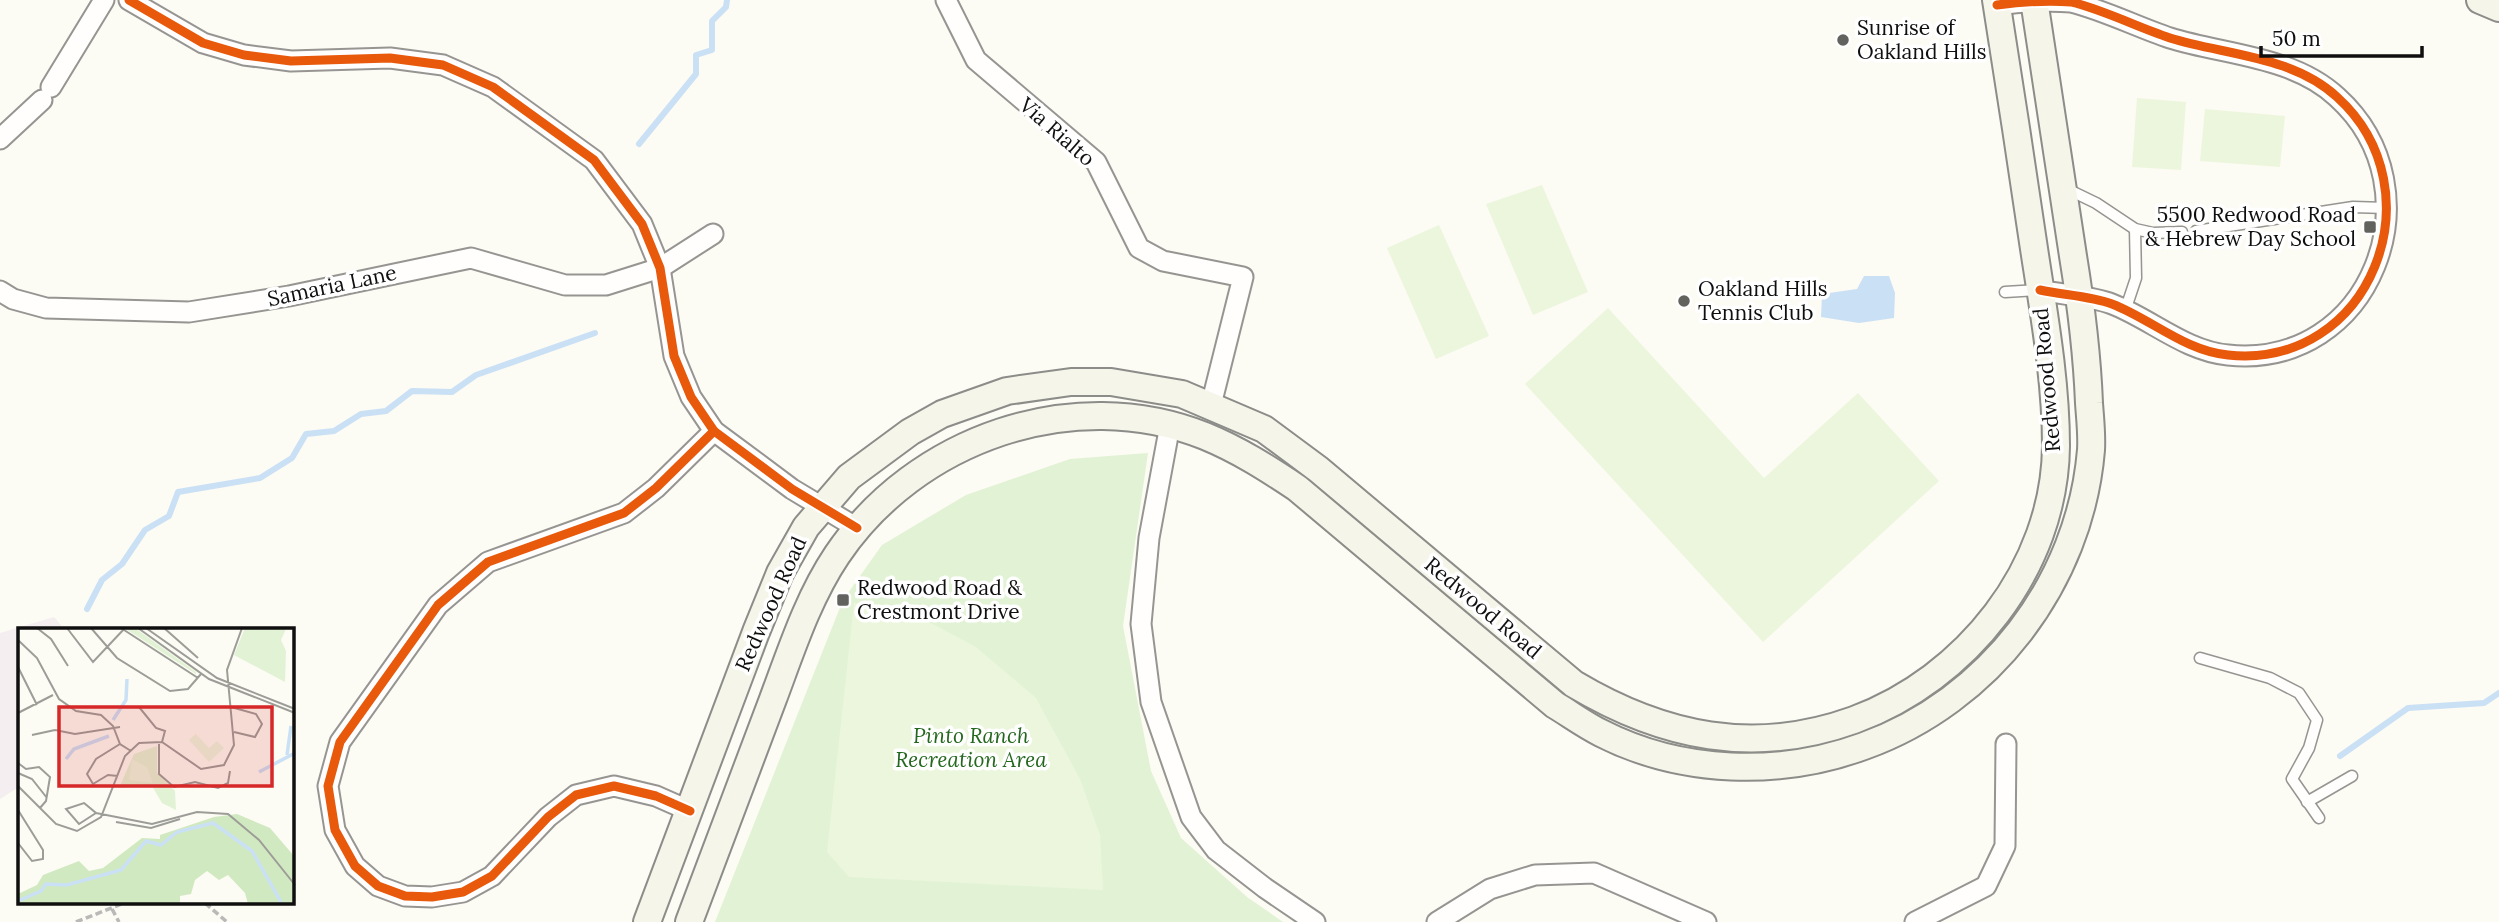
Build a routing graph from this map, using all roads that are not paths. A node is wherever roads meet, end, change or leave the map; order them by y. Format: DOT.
graph roads {
  1 [pos="104,0"];
  2 [pos="129,0"];
  3 [pos="946,0"];
  4 [pos="2034,0"];
  5 [pos="2480,0"];
  6 [pos="1997,3"];
  7 [pos="2499,8"];
  8 [pos="0,139"];
  9 [pos="2063,187"];
  10 [pos="2386,208"];
  11 [pos="2135,229"];
  12 [pos="2196,231"];
  13 [pos="2182,232"];
  14 [pos="713,234"];
  15 [pos="660,268"];
  16 [pos="2040,290"];
  17 [pos="0,291"];
  18 [pos="2005,292"];
  19 [pos="2080,298"];
  20 [pos="2125,311"];
  21 [pos="1211,405"];
  22 [pos="1170,425"];
  23 [pos="714,431"];
  24 [pos="826,507"];
  25 [pos="858,528"];
  26 [pos="2200,657"];
  27 [pos="2006,744"];
  28 [pos="2352,776"];
  29 [pos="2306,802"];
  30 [pos="690,811"];
  31 [pos="2319,818"];
  32 [pos="647,922"];
  33 [pos="689,922"];
  34 [pos="1315,922"];
  35 [pos="1437,922"];
  36 [pos="1706,922"];
  37 [pos="1915,922"];
  1 -- 8 [label="street"];
  2 -- 15 [label="street"];
  3 -- 21 [label="street, Via Rialto"];
  4 -- 6 [label="street"];
  4 -- 9 [label="main road, Redwood Road"];
  4 -- 10 [label="street"];
  5 -- 7 [label="main road"];
  6 -- 16 [label="main road, Redwood Road"];
  9 -- 11 [label="lane"];
  9 -- 19 [label="main road, Redwood Road"];
  10 -- 12 [label="lane"];
  10 -- 20 [label="street"];
  11 -- 13 [label="lane"];
  11 -- 20 [label="lane"];
  14 -- 15 [label="street, Samaria Lane"];
  15 -- 17 [label="street, Samaria Lane"];
  15 -- 23 [label="street"];
  16 -- 18 [label="lane"];
  16 -- 19 [label="street"];
  16 -- 21 [label="main road, Redwood Road"];
  19 -- 20 [label="street"];
  19 -- 22 [label="main road, Redwood Road"];
  21 -- 24 [label="main road, Redwood Road"];
  22 -- 25 [label="main road, Redwood Road"];
  22 -- 34 [label="street"];
  23 -- 24 [label="street"];
  23 -- 30 [label="street"];
  24 -- 25 [label="street"];
  24 -- 30 [label="main road, Redwood Road"];
  25 -- 33 [label="main road, Redwood Road"];
  26 -- 29 [label="lane"];
  27 -- 37 [label="street"];
  28 -- 29 [label="lane"];
  29 -- 31 [label="lane"];
  30 -- 32 [label="main road, Redwood Road"];
  35 -- 36 [label="street"];
}
